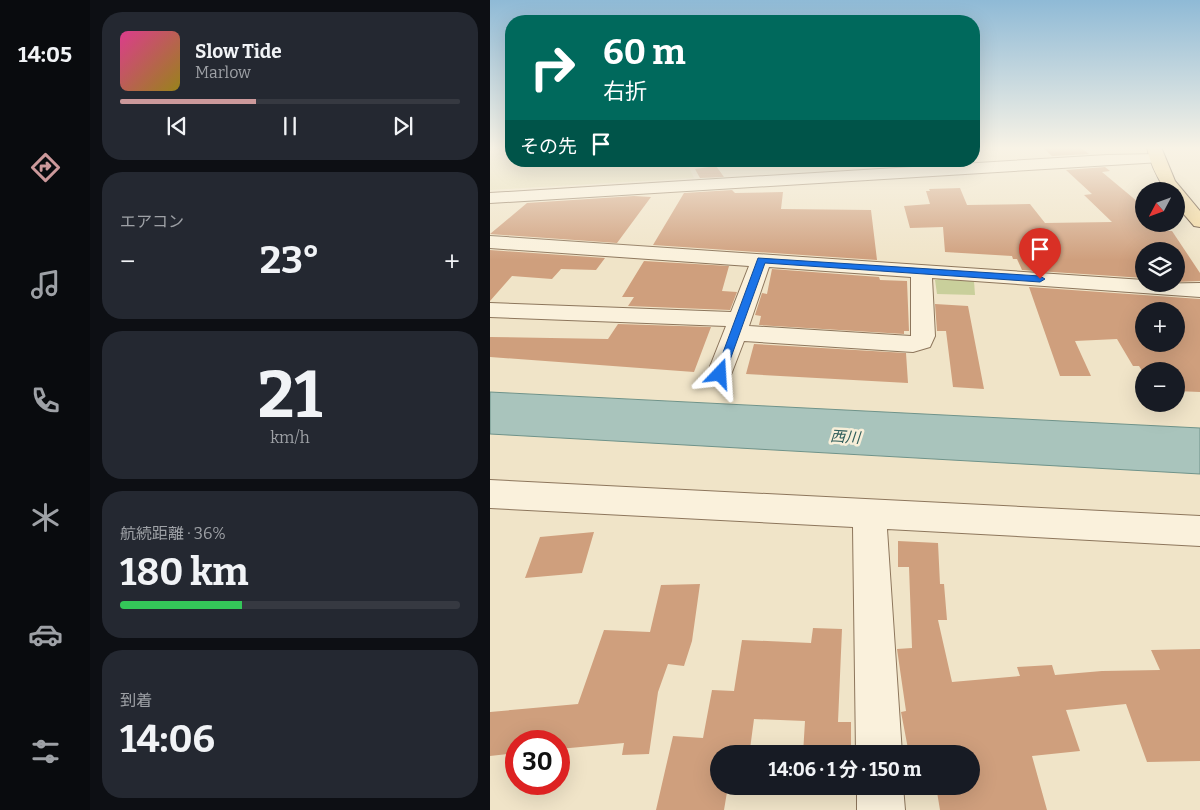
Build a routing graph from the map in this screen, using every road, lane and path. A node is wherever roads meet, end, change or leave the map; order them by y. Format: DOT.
graph roads {
  1 [pos="704,185"];
  2 [pos="490,198"];
  3 [pos="1185,205"];
  4 [pos="1200,222"];
  5 [pos="490,242"];
  6 [pos="761,260"];
  7 [pos="921,271"];
  8 [pos="1200,290"];
  9 [pos="490,310"];
  10 [pos="738,326"];
  11 [pos="720,374"];
  12 [pos="490,494"];
  13 [pos="869,514"];
  14 [pos="1200,531"];
  15 [pos="879,745"];
  16 [pos="880,795"];
  17 [pos="881,810"];
  1 -- 2 [label="street"];
  3 -- 4 [label="main road"];
  5 -- 6 [label="street"];
  6 -- 7 [label="street"];
  6 -- 10 [label="street"];
  7 -- 8 [label="street"];
  7 -- 10 [label="street"];
  9 -- 10 [label="street"];
  10 -- 11 [label="street"];
  12 -- 13 [label="street"];
  13 -- 14 [label="street"];
  13 -- 15 [label="street"];
  16 -- 17 [label="street"];
}
